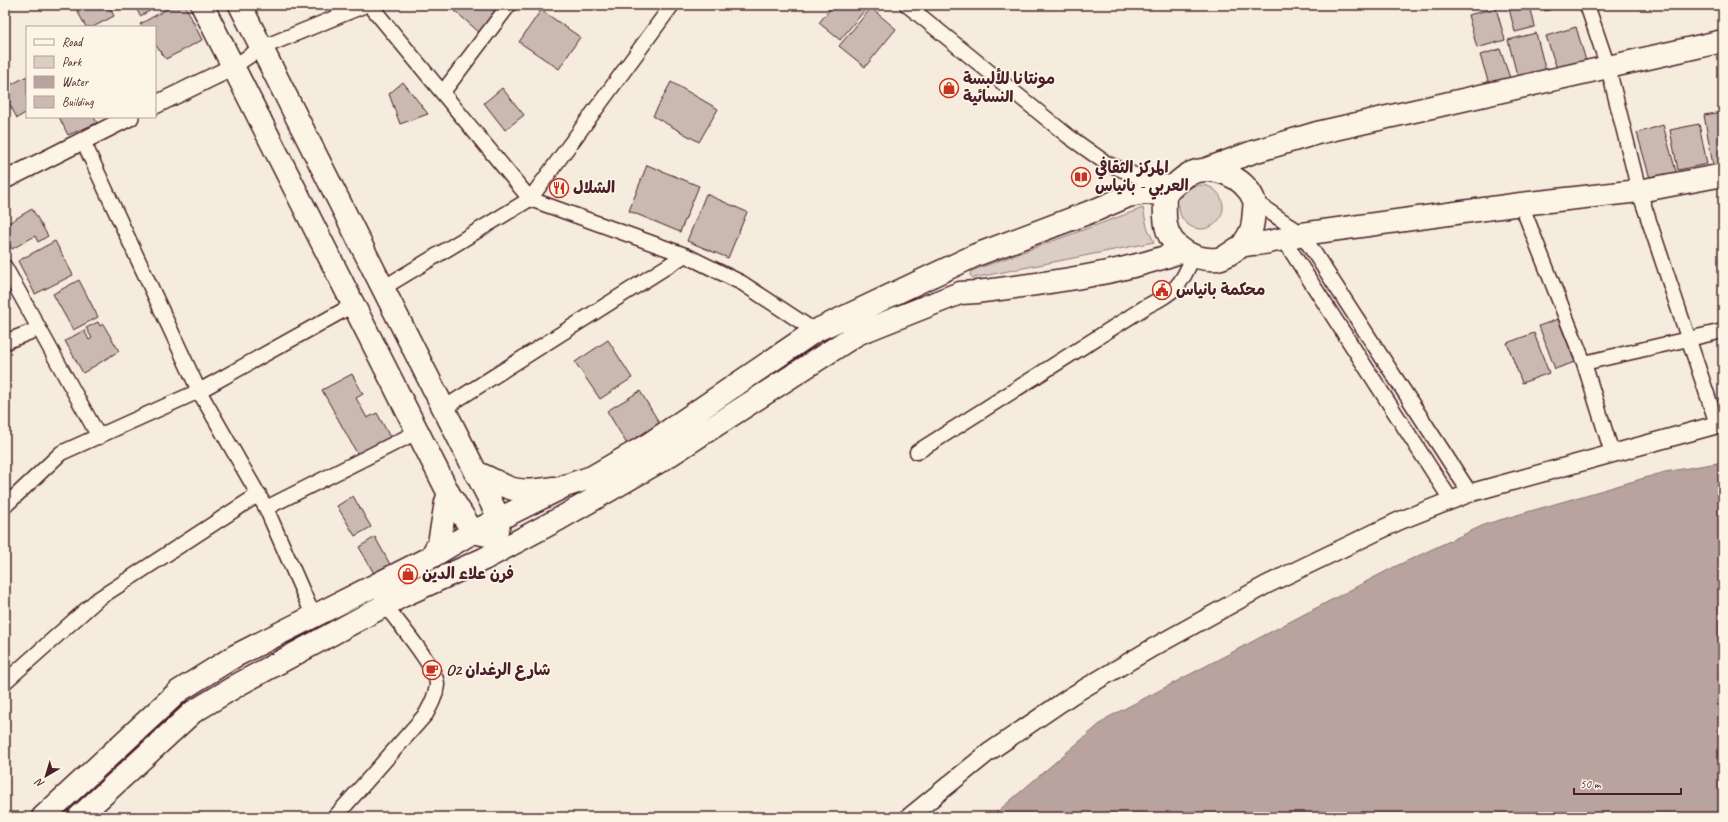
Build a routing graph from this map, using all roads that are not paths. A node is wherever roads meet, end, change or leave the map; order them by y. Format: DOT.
graph roads {
  1 [pos="202,5"];
  2 [pos="240,5"];
  3 [pos="366,5"];
  4 [pos="370,5"];
  5 [pos="509,5"];
  6 [pos="672,5"];
  7 [pos="907,5"];
  8 [pos="1587,5"];
  9 [pos="1723,41"];
  10 [pos="261,48"];
  11 [pos="233,67"];
  12 [pos="1608,67"];
  13 [pos="443,92"];
  14 [pos="156,105"];
  15 [pos="128,118"];
  16 [pos="83,141"];
  17 [pos="1203,170"];
  18 [pos="1723,176"];
  19 [pos="5,180"];
  20 [pos="1171,189"];
  21 [pos="1639,191"];
  22 [pos="530,199"];
  23 [pos="1254,201"];
  24 [pos="1521,204"];
  25 [pos="1293,237"];
  26 [pos="1242,246"];
  27 [pos="1188,254"];
  28 [pos="685,255"];
  29 [pos="5,267"];
  30 [pos="947,269"];
  31 [pos="384,288"];
  32 [pos="960,293"];
  33 [pos="353,305"];
  34 [pos="38,329"];
  35 [pos="815,331"];
  36 [pos="1723,331"];
  37 [pos="1689,339"];
  38 [pos="5,342"];
  39 [pos="1584,363"];
  40 [pos="199,391"];
  41 [pos="444,408"];
  42 [pos="1720,424"];
  43 [pos="417,432"];
  44 [pos="99,437"];
  45 [pos="917,452"];
  46 [pos="1612,453"];
  47 [pos="475,472"];
  48 [pos="565,486"];
  49 [pos="1470,493"];
  50 [pos="259,494"];
  51 [pos="449,494"];
  52 [pos="1451,500"];
  53 [pos="5,506"];
  54 [pos="266,508"];
  55 [pos="559,519"];
  56 [pos="497,529"];
  57 [pos="473,532"];
  58 [pos="431,557"];
  59 [pos="377,585"];
  60 [pos="393,600"];
  61 [pos="313,615"];
  62 [pos="5,682"];
  63 [pos="43,817"];
  64 [pos="79,817"];
  65 [pos="335,817"];
  66 [pos="909,817"];
  1 -- 11 [label="main road"];
  2 -- 10 [label="main road"];
  3 -- 10 [label="street"];
  4 -- 13 [label="street"];
  5 -- 13 [label="street"];
  6 -- 22 [label="street"];
  7 -- 20 [label="street"];
  8 -- 12 [label="street"];
  9 -- 12 [label="main road"];
  10 -- 11 [label="street"];
  10 -- 31 [label="main road"];
  11 -- 14 [label="street"];
  11 -- 33 [label="main road"];
  12 -- 17 [label="main road"];
  12 -- 21 [label="street"];
  13 -- 22 [label="street"];
  15 -- 16 [label="street"];
  16 -- 19 [label="street"];
  16 -- 40 [label="street"];
  17 -- 20 [label="main road"];
  17 -- 23 [label="main road"];
  18 -- 21 [label="main road"];
  20 -- 27 [label="main road"];
  20 -- 30 [label="main road"];
  21 -- 24 [label="main road"];
  21 -- 37 [label="street"];
  22 -- 28 [label="street"];
  22 -- 31 [label="street"];
  23 -- 25 [label="street"];
  23 -- 26 [label="main road"];
  24 -- 25 [label="main road"];
  24 -- 39 [label="street"];
  25 -- 26 [label="main road"];
  25 -- 49 [label="street"];
  25 -- 52 [label="street"];
  26 -- 27 [label="main road"];
  27 -- 32 [label="main road"];
  27 -- 45 [label="street"];
  28 -- 35 [label="street"];
  28 -- 41 [label="street"];
  29 -- 34 [label="street"];
  30 -- 32 [label="main road"];
  30 -- 35 [label="main road"];
  31 -- 41 [label="main road"];
  32 -- 55 [label="main road"];
  33 -- 40 [label="street"];
  33 -- 43 [label="main road"];
  34 -- 38 [label="street"];
  34 -- 44 [label="street"];
  35 -- 48 [label="main road"];
  36 -- 37 [label="street"];
  37 -- 39 [label="street"];
  37 -- 42 [label="street"];
  39 -- 46 [label="street"];
  40 -- 44 [label="street"];
  40 -- 50 [label="street"];
  41 -- 47 [label="main road"];
  42 -- 46 [label="street"];
  43 -- 51 [label="main road"];
  43 -- 54 [label="street"];
  44 -- 53 [label="street"];
  46 -- 49 [label="street"];
  47 -- 48 [label="main road"];
  47 -- 56 [label="main road"];
  48 -- 56 [label="main road"];
  49 -- 52 [label="street"];
  50 -- 54 [label="street"];
  50 -- 62 [label="street"];
  51 -- 57 [label="main road"];
  51 -- 58 [label="main road"];
  52 -- 66 [label="street"];
  54 -- 61 [label="street"];
  55 -- 56 [label="main road"];
  55 -- 60 [label="main road"];
  56 -- 57 [label="main road"];
  56 -- 60 [label="main road"];
  57 -- 58 [label="main road"];
  58 -- 59 [label="main road"];
  59 -- 60 [label="street"];
  59 -- 61 [label="main road"];
  60 -- 64 [label="main road"];
  60 -- 65 [label="street"];
  61 -- 63 [label="main road"];
}
